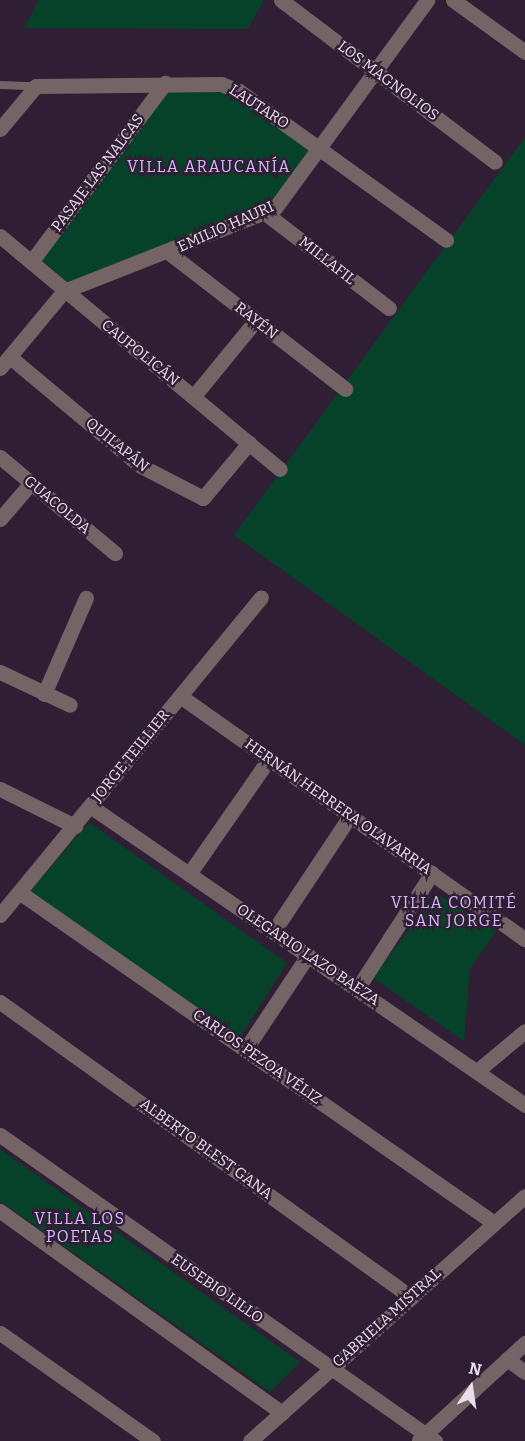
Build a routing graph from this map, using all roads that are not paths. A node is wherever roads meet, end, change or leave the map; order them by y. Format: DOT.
graph roads {
  1 [pos="281,0"];
  2 [pos="427,0"];
  3 [pos="453,0"];
  4 [pos="524,49"];
  5 [pos="378,73"];
  6 [pos="165,83"];
  7 [pos="0,85"];
  8 [pos="36,86"];
  9 [pos="0,129"];
  10 [pos="322,149"];
  11 [pos="495,162"];
  12 [pos="265,213"];
  13 [pos="0,236"];
  14 [pos="446,240"];
  15 [pos="168,252"];
  16 [pos="31,262"];
  17 [pos="64,291"];
  18 [pos="388,308"];
  19 [pos="256,320"];
  20 [pos="3,365"];
  21 [pos="345,389"];
  22 [pos="193,397"];
  23 [pos="249,443"];
  24 [pos="0,457"];
  25 [pos="280,469"];
  26 [pos="31,483"];
  27 [pos="0,519"];
  28 [pos="115,553"];
  29 [pos="261,597"];
  30 [pos="86,598"];
  31 [pos="0,672"];
  32 [pos="44,694"];
  33 [pos="180,696"];
  34 [pos="70,705"];
  35 [pos="269,759"];
  36 [pos="0,789"];
  37 [pos="90,806"];
  38 [pos="350,816"];
  39 [pos="75,826"];
  40 [pos="432,873"];
  41 [pos="189,874"];
  42 [pos="19,892"];
  43 [pos="0,915"];
  44 [pos="273,932"];
  45 [pos="525,939"];
  46 [pos="308,955"];
  47 [pos="357,989"];
  48 [pos="0,1002"];
  49 [pos="525,1031"];
  50 [pos="245,1050"];
  51 [pos="477,1071"];
  52 [pos="525,1105"];
  53 [pos="0,1135"];
  54 [pos="525,1196"];
  55 [pos="0,1211"];
  56 [pos="494,1223"];
  57 [pos="411,1297"];
  58 [pos="0,1333"];
  59 [pos="525,1342"];
  60 [pos="507,1359"];
  61 [pos="330,1370"];
  62 [pos="525,1372"];
  63 [pos="282,1413"];
  64 [pos="426,1439"];
  65 [pos="153,1441"];
  66 [pos="250,1441"];
  1 -- 5 [label="street, LOS MAGNOLIOS"];
  2 -- 5 [label="street, EMILIO HAURI"];
  3 -- 4 [label="street"];
  5 -- 10 [label="street, EMILIO HAURI"];
  5 -- 11 [label="street, LOS MAGNOLIOS"];
  6 -- 8 [label="street, LAUTARO"];
  6 -- 10 [label="street, LAUTARO"];
  6 -- 16 [label="street, PASAJE LAS NALCAS"];
  7 -- 8 [label="lane, LAUTARO"];
  8 -- 9 [label="street"];
  10 -- 12 [label="street, EMILIO HAURI"];
  10 -- 14 [label="street, LAUTARO"];
  12 -- 15 [label="street, EMILIO HAURI"];
  12 -- 18 [label="street, MILLAFIL"];
  13 -- 16 [label="street, CAUPOLICÁN"];
  15 -- 17 [label="street, EMILIO HAURI"];
  15 -- 19 [label="street, RAYÉN"];
  16 -- 17 [label="street, CAUPOLICÁN"];
  17 -- 20 [label="street"];
  17 -- 22 [label="street, CAUPOLICÁN"];
  19 -- 21 [label="street, RAYÉN"];
  19 -- 22 [label="street"];
  20 -- 23 [label="street, QUILAPÁN"];
  22 -- 23 [label="street, CAUPOLICÁN"];
  23 -- 25 [label="street, CAUPOLICÁN"];
  24 -- 26 [label="street, GUACOLDA"];
  26 -- 27 [label="street"];
  26 -- 28 [label="street, GUACOLDA"];
  29 -- 33 [label="street, JORGE TEILLIER"];
  30 -- 32 [label="street"];
  31 -- 32 [label="street"];
  32 -- 34 [label="street"];
  33 -- 35 [label="street, HERNÁN HERRERA OLAVARRIA"];
  33 -- 37 [label="street, JORGE TEILLIER"];
  35 -- 38 [label="street, HERNÁN HERRERA OLAVARRIA"];
  35 -- 41 [label="street"];
  36 -- 39 [label="street"];
  37 -- 39 [label="street, JORGE TEILLIER"];
  37 -- 41 [label="street, OLEGARIO LAZO BAEZA"];
  38 -- 40 [label="street, HERNÁN HERRERA OLAVARRIA"];
  38 -- 44 [label="street"];
  39 -- 42 [label="street, JORGE TEILLIER"];
  40 -- 45 [label="street, HERNÁN HERRERA OLAVARRIA"];
  40 -- 47 [label="street"];
  41 -- 44 [label="street, OLEGARIO LAZO BAEZA"];
  42 -- 43 [label="street, JORGE TEILLIER"];
  42 -- 50 [label="street, CARLOS PEZOA VÉLIZ"];
  44 -- 46 [label="street, OLEGARIO LAZO BAEZA"];
  46 -- 47 [label="street, OLEGARIO LAZO BAEZA"];
  46 -- 50 [label="street"];
  47 -- 51 [label="street, OLEGARIO LAZO BAEZA"];
  48 -- 57 [label="street, ALBERTO BLEST GANA"];
  49 -- 51 [label="street"];
  50 -- 56 [label="street, CARLOS PEZOA VÉLIZ"];
  51 -- 52 [label="street, OLEGARIO LAZO BAEZA"];
  53 -- 61 [label="street, EUSEBIO LILLO"];
  54 -- 56 [label="street, GABRIELA MISTRAL"];
  55 -- 63 [label="street"];
  56 -- 57 [label="street, GABRIELA MISTRAL"];
  57 -- 61 [label="street, GABRIELA MISTRAL"];
  58 -- 65 [label="street"];
  59 -- 60 [label="street"];
  60 -- 62 [label="street"];
  60 -- 64 [label="street"];
  61 -- 63 [label="street, GABRIELA MISTRAL"];
  61 -- 64 [label="street, EUSEBIO LILLO"];
  63 -- 66 [label="street, GABRIELA MISTRAL"];
}
